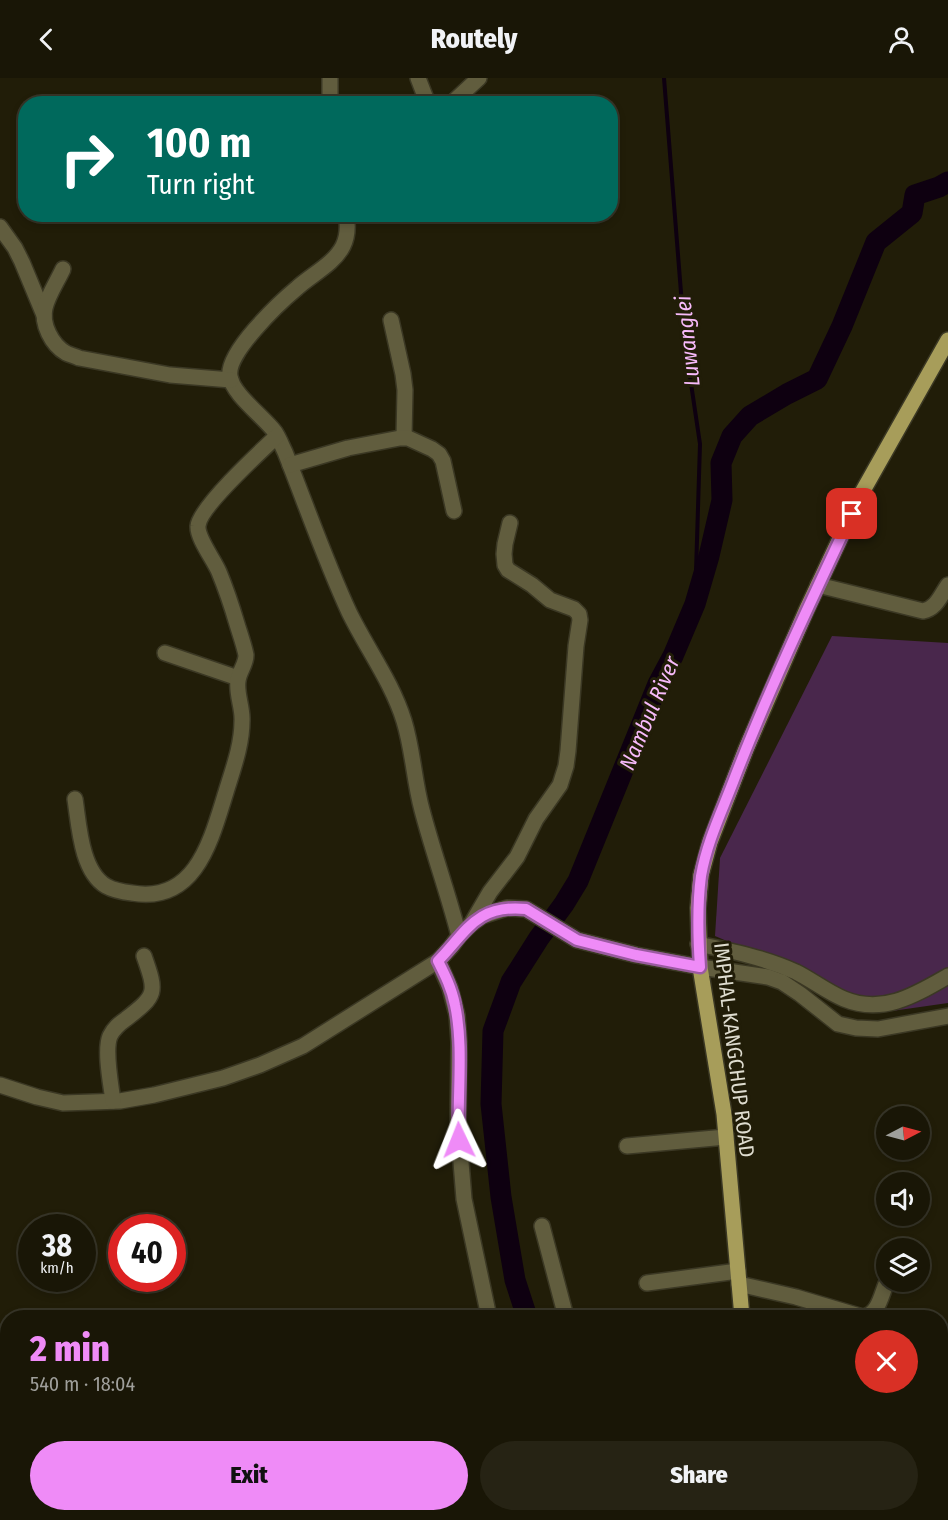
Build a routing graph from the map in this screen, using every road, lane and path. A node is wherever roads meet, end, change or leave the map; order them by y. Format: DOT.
graph roads {
  1 [pos="330,78"];
  2 [pos="418,78"];
  3 [pos="479,78"];
  4 [pos="330,96"];
  5 [pos="425,96"];
  6 [pos="460,96"];
  7 [pos="346,222"];
  8 [pos="0,227"];
  9 [pos="63,269"];
  10 [pos="44,315"];
  11 [pos="391,320"];
  12 [pos="948,340"];
  13 [pos="231,380"];
  14 [pos="277,436"];
  15 [pos="404,437"];
  16 [pos="290,465"];
  17 [pos="454,511"];
  18 [pos="510,522"];
  19 [pos="818,585"];
  20 [pos="948,585"];
  21 [pos="165,653"];
  22 [pos="238,678"];
  23 [pos="75,799"];
  24 [pos="473,922"];
  25 [pos="459,936"];
  26 [pos="699,944"];
  27 [pos="144,956"];
  28 [pos="438,961"];
  29 [pos="700,967"];
  30 [pos="948,976"];
  31 [pos="948,1016"];
  32 [pos="0,1085"];
  33 [pos="113,1101"];
  34 [pos="726,1137"];
  35 [pos="627,1146"];
  36 [pos="542,1226"];
  37 [pos="739,1278"];
  38 [pos="647,1283"];
  39 [pos="883,1292"];
  40 [pos="488,1310"];
  41 [pos="564,1310"];
  42 [pos="741,1310"];
  43 [pos="840,1310"];
  44 [pos="875,1310"];
  1 -- 4 [label="street"];
  2 -- 5 [label="street"];
  3 -- 6 [label="street"];
  7 -- 13 [label="street"];
  8 -- 10 [label="street"];
  9 -- 10 [label="street"];
  10 -- 13 [label="street"];
  11 -- 15 [label="street"];
  12 -- 19 [label="main road, IMPHAL-KANGCHUP ROAD"];
  13 -- 14 [label="street"];
  14 -- 16 [label="street"];
  14 -- 22 [label="street"];
  15 -- 16 [label="street"];
  15 -- 17 [label="street"];
  16 -- 25 [label="street"];
  18 -- 24 [label="street"];
  19 -- 20 [label="street"];
  19 -- 26 [label="main road, IMPHAL-KANGCHUP ROAD"];
  21 -- 22 [label="street"];
  22 -- 23 [label="street"];
  24 -- 25 [label="street"];
  24 -- 29 [label="street"];
  25 -- 28 [label="street"];
  26 -- 29 [label="main road, IMPHAL-KANGCHUP ROAD"];
  26 -- 30 [label="street"];
  27 -- 33 [label="street"];
  28 -- 33 [label="street"];
  28 -- 40 [label="street"];
  29 -- 31 [label="street"];
  29 -- 34 [label="main road, IMPHAL-KANGCHUP ROAD"];
  32 -- 33 [label="street"];
  34 -- 35 [label="street"];
  34 -- 37 [label="main road, IMPHAL-KANGCHUP ROAD"];
  36 -- 41 [label="street"];
  37 -- 38 [label="street"];
  37 -- 42 [label="main road, IMPHAL-KANGCHUP ROAD"];
  37 -- 43 [label="street"];
  39 -- 44 [label="street"];
}
